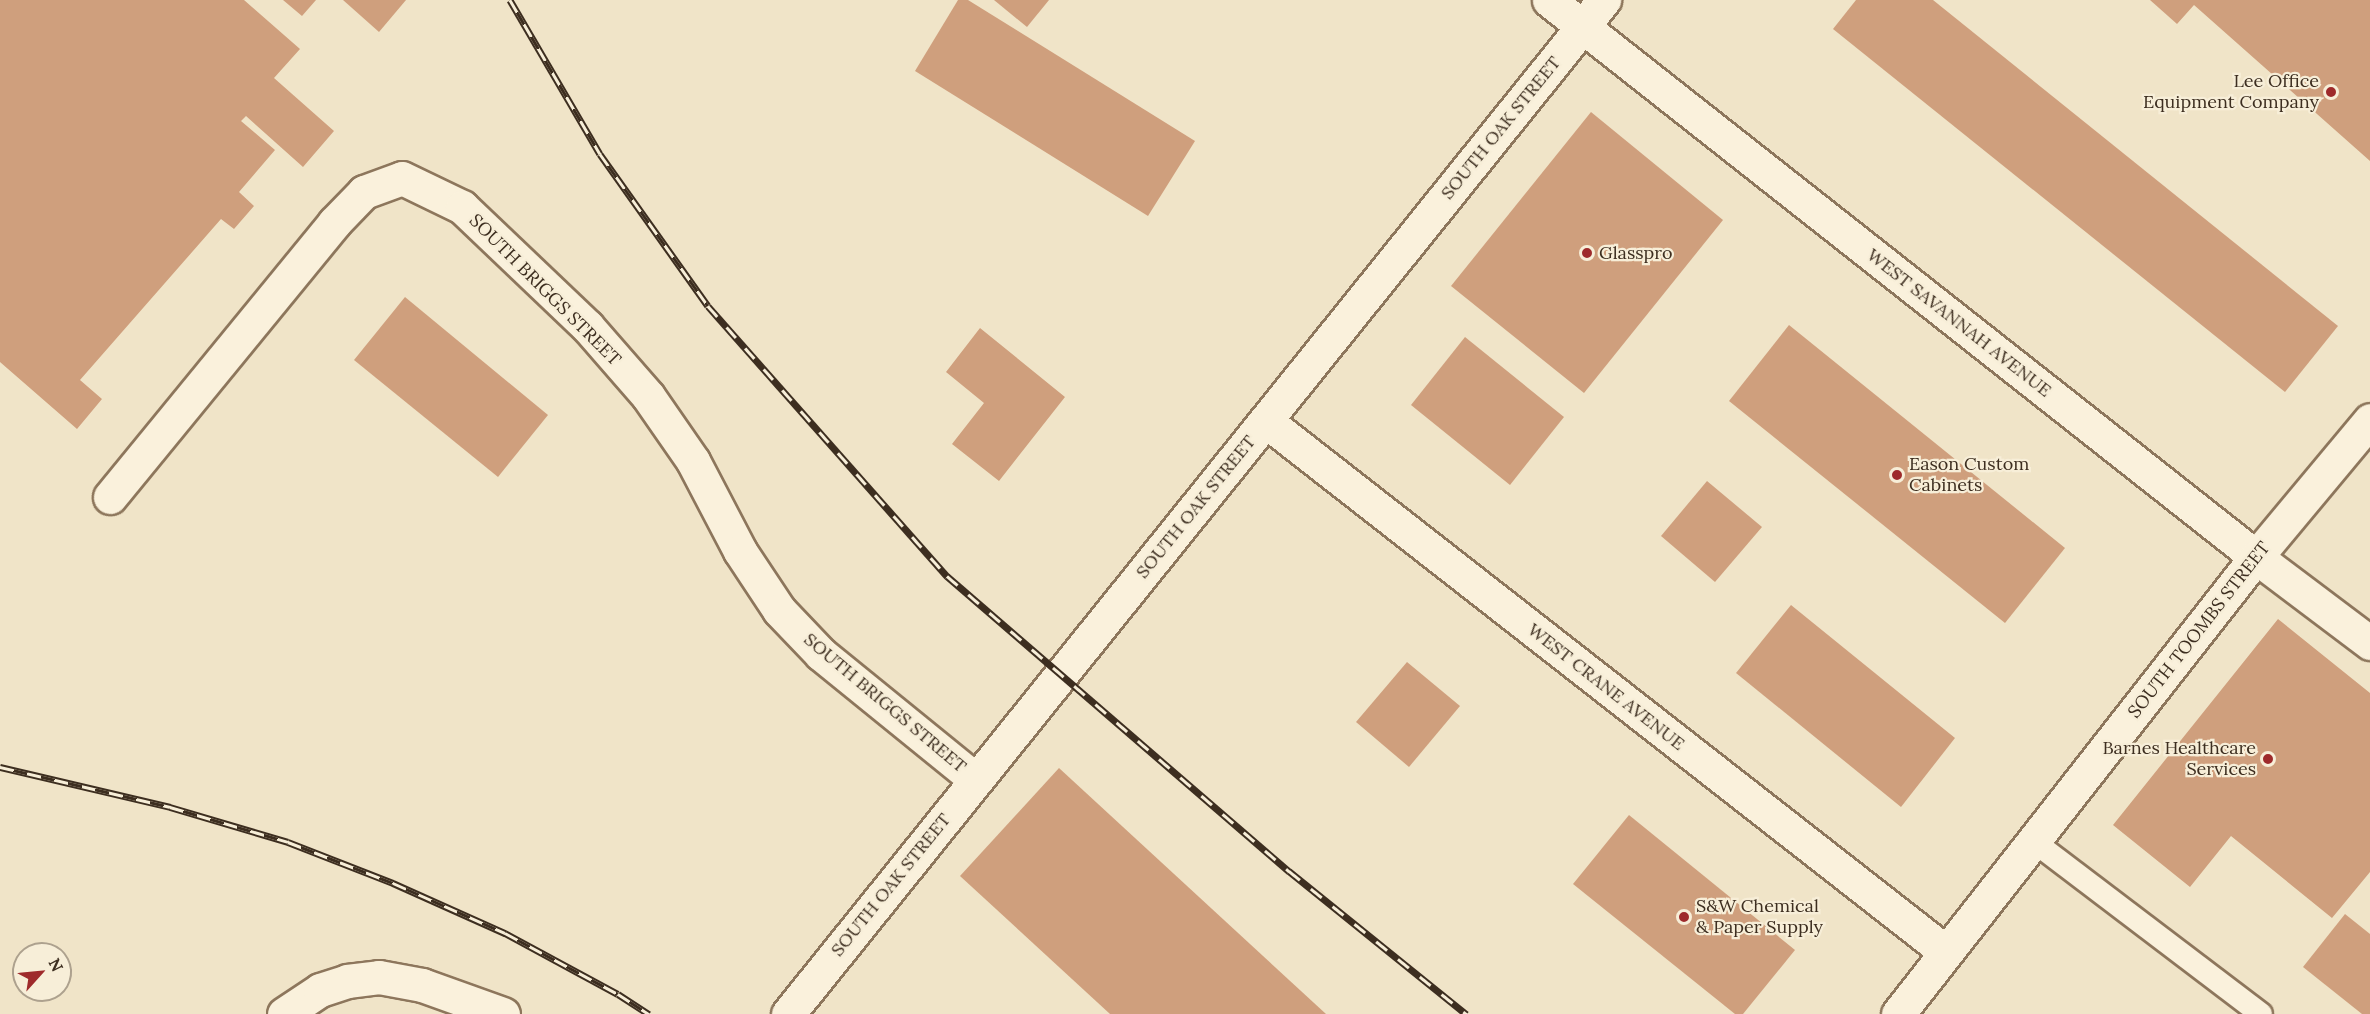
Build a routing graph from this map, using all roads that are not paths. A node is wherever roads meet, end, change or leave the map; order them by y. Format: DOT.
graph roads {
  1 [pos="1549,0"];
  2 [pos="1604,0"];
  3 [pos="1582,26"];
  4 [pos="2370,420"];
  5 [pos="1266,421"];
  6 [pos="110,497"];
  7 [pos="2256,557"];
  8 [pos="2370,643"];
  9 [pos="975,779"];
  10 [pos="2033,841"];
  11 [pos="1946,952"];
  12 [pos="284,1014"];
  13 [pos="503,1014"];
  14 [pos="788,1014"];
  15 [pos="1898,1014"];
  16 [pos="2261,1014"];
  1 -- 3 [label="street, WEST SAVANNAH AVENUE"];
  2 -- 3 [label="street, SOUTH OAK STREET"];
  3 -- 5 [label="street, SOUTH OAK STREET"];
  3 -- 7 [label="street, WEST SAVANNAH AVENUE"];
  4 -- 7 [label="street, SOUTH TOOMBS STREET"];
  5 -- 9 [label="street, SOUTH OAK STREET"];
  5 -- 11 [label="street, WEST CRANE AVENUE"];
  6 -- 9 [label="street, SOUTH BRIGGS STREET"];
  7 -- 8 [label="street, WEST SAVANNAH AVENUE"];
  7 -- 10 [label="street, SOUTH TOOMBS STREET"];
  9 -- 14 [label="street, SOUTH OAK STREET"];
  10 -- 11 [label="street, SOUTH TOOMBS STREET"];
  10 -- 16 [label="lane"];
  11 -- 15 [label="street, SOUTH TOOMBS STREET"];
  12 -- 13 [label="street"];
}
